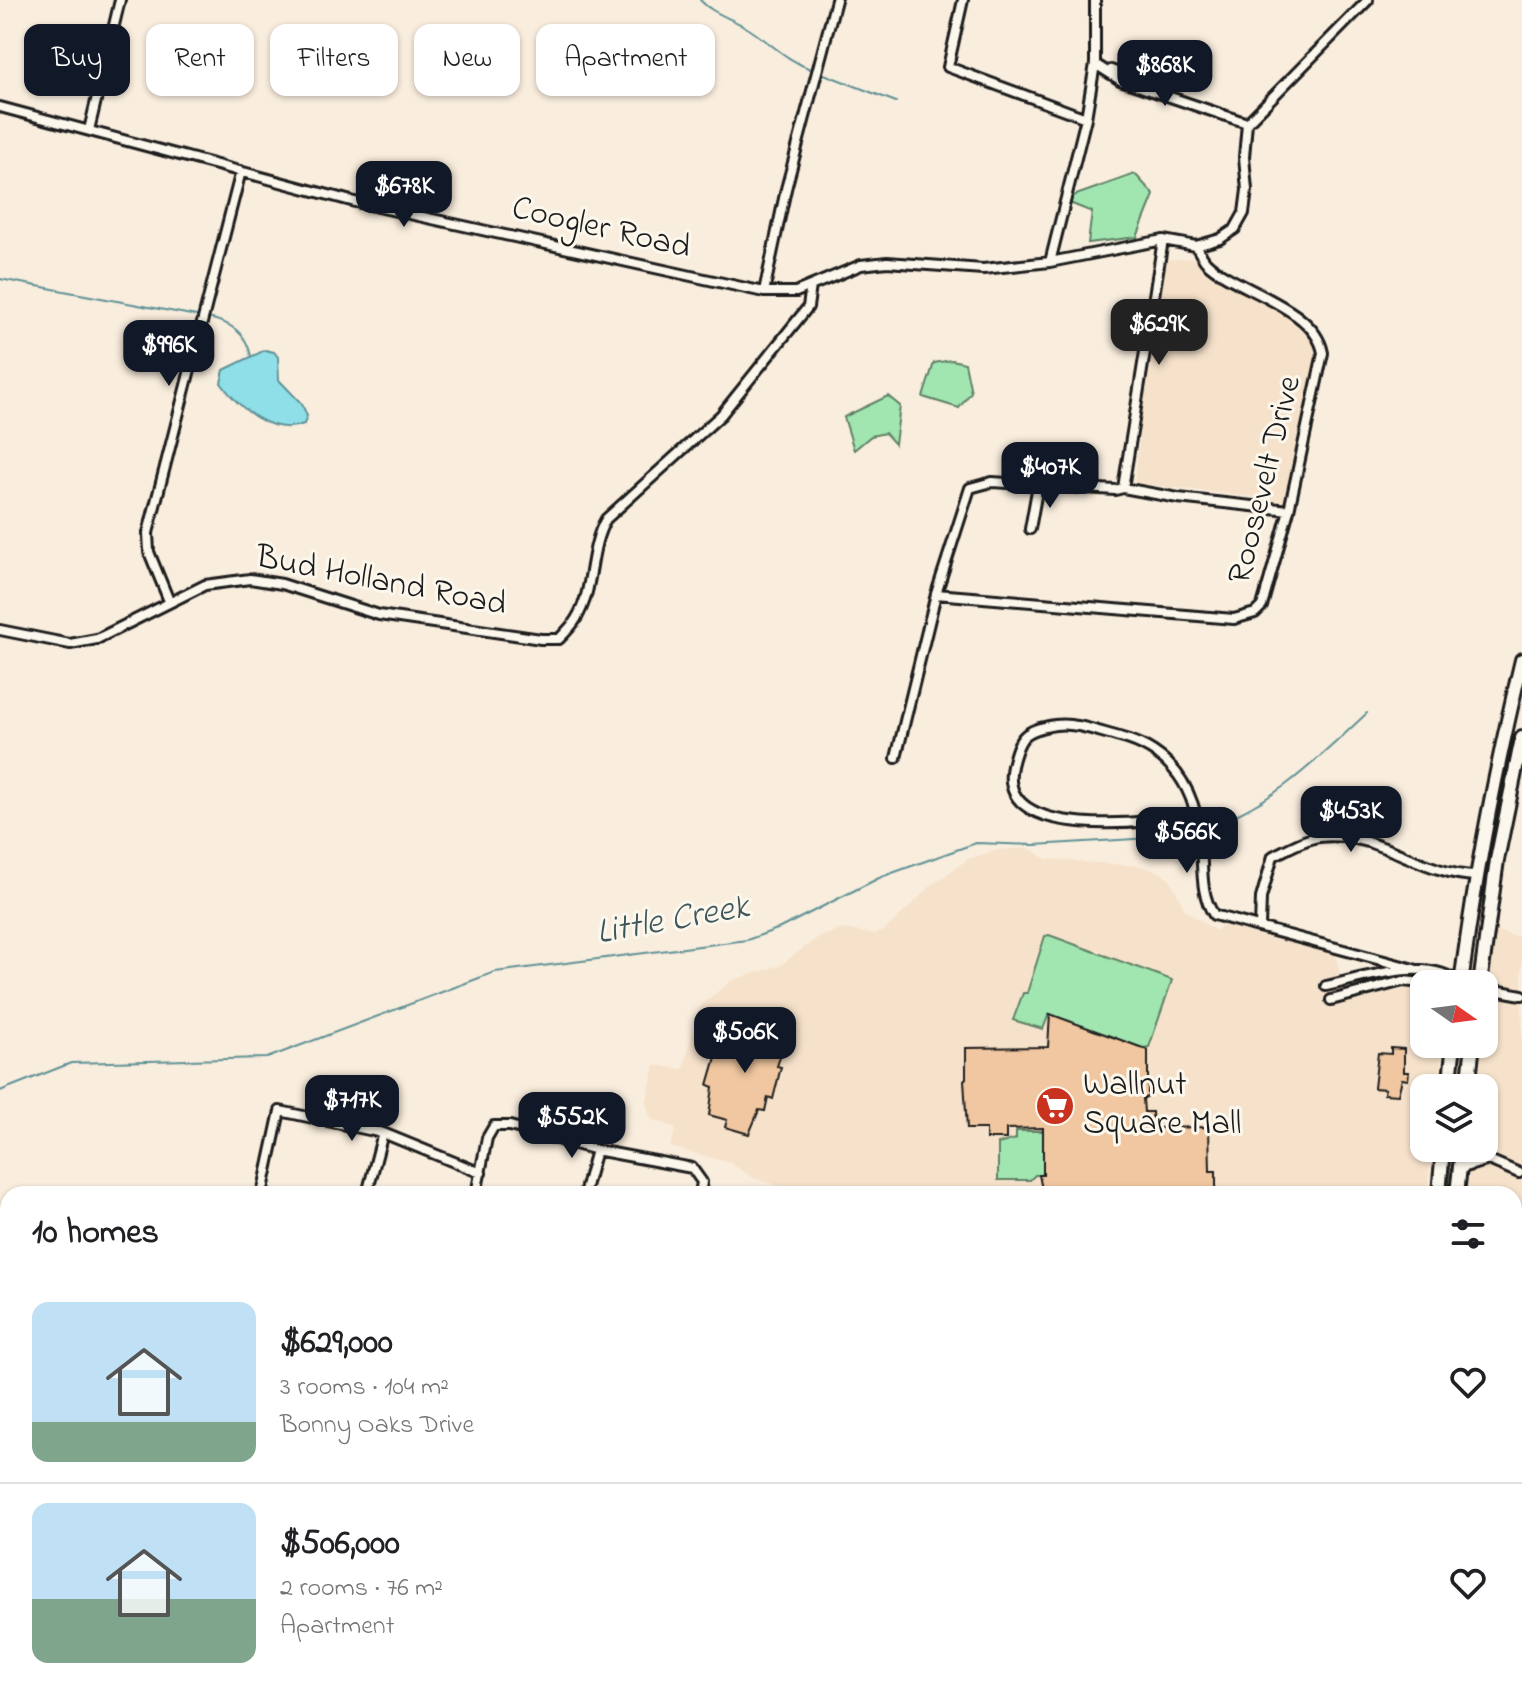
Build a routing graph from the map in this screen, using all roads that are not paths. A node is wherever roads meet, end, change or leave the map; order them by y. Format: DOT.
graph roads {
  1 [pos="120,0"];
  2 [pos="836,0"];
  3 [pos="963,0"];
  4 [pos="1095,0"];
  5 [pos="1368,0"];
  6 [pos="1095,64"];
  7 [pos="0,107"];
  8 [pos="1086,118"];
  9 [pos="1247,123"];
  10 [pos="89,130"];
  11 [pos="241,171"];
  12 [pos="1163,240"];
  13 [pos="1196,246"];
  14 [pos="1050,262"];
  15 [pos="811,286"];
  16 [pos="764,292"];
  17 [pos="1038,485"];
  18 [pos="1123,488"];
  19 [pos="1289,510"];
  20 [pos="1030,529"];
  21 [pos="936,594"];
  22 [pos="169,601"];
  23 [pos="0,630"];
  24 [pos="1522,660"];
  25 [pos="1522,738"];
  26 [pos="896,758"];
  27 [pos="1195,815"];
  28 [pos="1475,876"];
  29 [pos="1260,927"];
  30 [pos="1414,969"];
  31 [pos="1418,970"];
  32 [pos="1463,970"];
  33 [pos="1484,970"];
  34 [pos="1410,982"];
  35 [pos="1326,986"];
  36 [pos="1498,990"];
  37 [pos="1522,995"];
  38 [pos="1331,1000"];
  39 [pos="383,1133"];
  40 [pos="596,1150"];
  41 [pos="1442,1162"];
  42 [pos="1460,1162"];
  43 [pos="1482,1162"];
  44 [pos="1494,1162"];
  45 [pos="1459,1169"];
  46 [pos="481,1173"];
  47 [pos="1519,1173"];
  48 [pos="264,1186"];
  49 [pos="369,1186"];
  50 [pos="478,1186"];
  51 [pos="586,1186"];
  52 [pos="701,1186"];
  53 [pos="1440,1186"];
  54 [pos="1458,1186"];
  1 -- 10 [label="street"];
  2 -- 16 [label="street"];
  3 -- 8 [label="street"];
  4 -- 6 [label="street"];
  5 -- 9 [label="street"];
  6 -- 8 [label="street"];
  6 -- 9 [label="street"];
  7 -- 10 [label="street, Coogler Road"];
  8 -- 14 [label="street"];
  9 -- 13 [label="street"];
  10 -- 11 [label="street, Coogler Road"];
  11 -- 16 [label="street, Coogler Road"];
  11 -- 22 [label="street"];
  12 -- 13 [label="street, Coogler Road"];
  12 -- 14 [label="street, Coogler Road"];
  12 -- 18 [label="street"];
  13 -- 19 [label="street, Roosevelt Drive"];
  14 -- 15 [label="street, Coogler Road"];
  15 -- 16 [label="street, Coogler Road"];
  15 -- 22 [label="street, Bud Holland Road"];
  17 -- 18 [label="street"];
  17 -- 20 [label="street"];
  17 -- 21 [label="street"];
  18 -- 19 [label="street"];
  19 -- 21 [label="street, Roosevelt Drive"];
  21 -- 26 [label="street"];
  22 -- 23 [label="street, Bud Holland Road"];
  24 -- 28 [label="main road"];
  25 -- 33 [label="main road"];
  27 -- 27 [label="street"];
  27 -- 29 [label="street"];
  28 -- 29 [label="street"];
  28 -- 32 [label="main road"];
  29 -- 30 [label="street"];
  30 -- 31 [label="street"];
  30 -- 35 [label="street"];
  34 -- 38 [label="street"];
  36 -- 37 [label="street"];
  39 -- 46 [label="street"];
  39 -- 48 [label="street"];
  39 -- 49 [label="street"];
  40 -- 46 [label="street"];
  40 -- 51 [label="street"];
  40 -- 52 [label="street"];
  41 -- 53 [label="main road"];
  42 -- 45 [label="main road"];
  43 -- 45 [label="street"];
  44 -- 47 [label="street"];
  45 -- 54 [label="main road"];
  46 -- 50 [label="street"];
}
